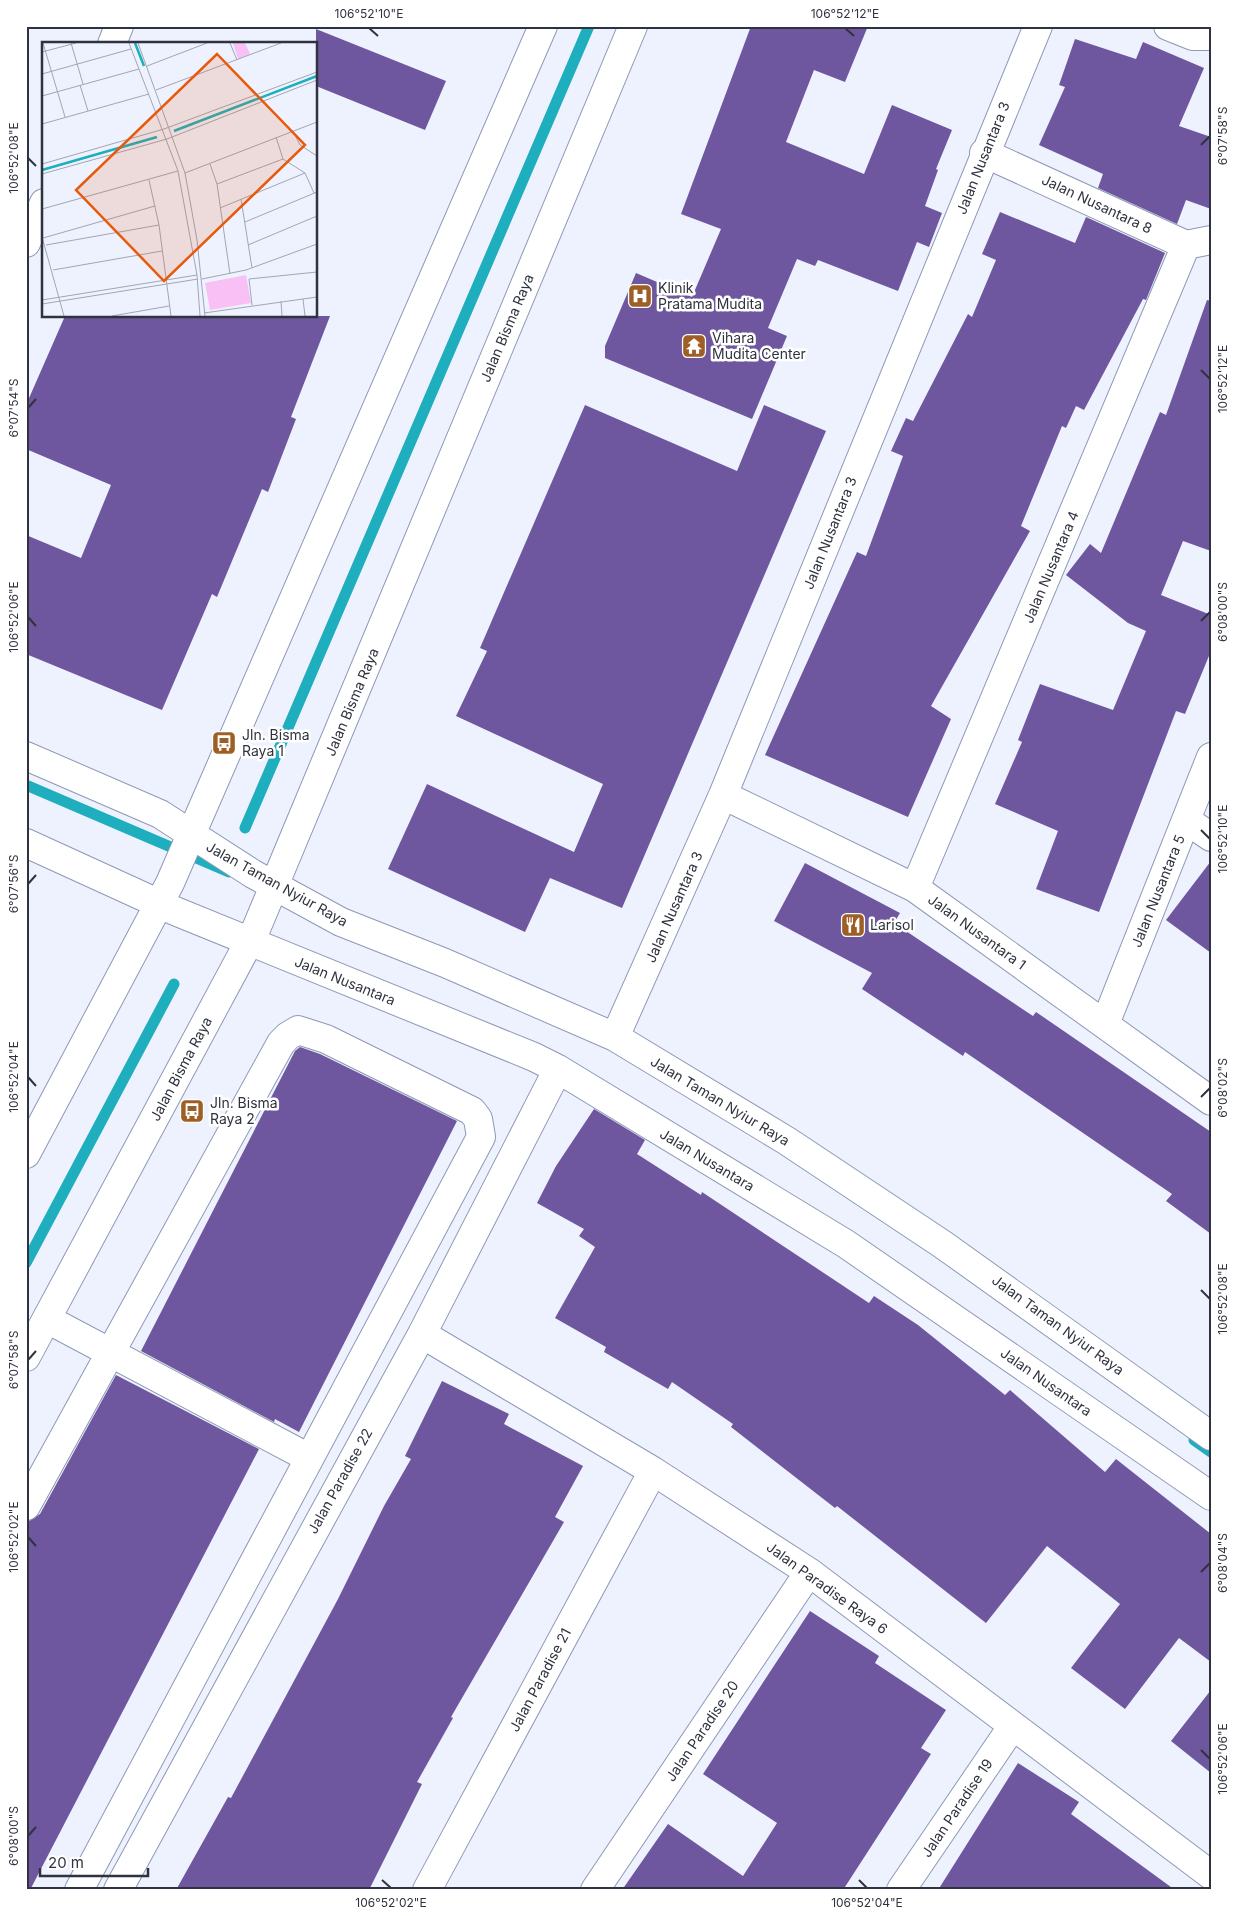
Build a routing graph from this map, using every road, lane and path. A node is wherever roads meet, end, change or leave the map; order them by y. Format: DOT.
graph roads {
  1 [pos="119,26"];
  2 [pos="542,26"];
  3 [pos="633,26"];
  4 [pos="1038,26"];
  5 [pos="1168,26"];
  6 [pos="1211,36"];
  7 [pos="113,42"];
  8 [pos="984,153"];
  9 [pos="42,207"];
  10 [pos="26,243"];
  11 [pos="1198,243"];
  12 [pos="26,756"];
  13 [pos="1211,757"];
  14 [pos="723,796"];
  15 [pos="1186,820"];
  16 [pos="1211,837"];
  17 [pos="189,842"];
  18 [pos="26,843"];
  19 [pos="274,888"];
  20 [pos="915,888"];
  21 [pos="165,893"];
  22 [pos="253,935"];
  23 [pos="1105,1024"];
  24 [pos="615,1037"];
  25 [pos="558,1069"];
  26 [pos="1211,1101"];
  27 [pos="26,1154"];
  28 [pos="47,1319"];
  29 [pos="422,1334"];
  30 [pos="112,1353"];
  31 [pos="26,1357"];
  32 [pos="1211,1436"];
  33 [pos="310,1458"];
  34 [pos="653,1471"];
  35 [pos="1211,1496"];
  36 [pos="26,1506"];
  37 [pos="809,1572"];
  38 [pos="1012,1727"];
  39 [pos="1211,1875"];
  40 [pos="79,1890"];
  41 [pos="118,1890"];
  42 [pos="427,1890"];
  43 [pos="594,1890"];
  44 [pos="901,1890"];
  1 -- 7 [label="street"];
  2 -- 17 [label="street"];
  3 -- 19 [label="street, Jalan Bisma Raya"];
  4 -- 8 [label="street, Jalan Nusantara 3"];
  5 -- 6 [label="street"];
  8 -- 11 [label="street, Jalan Nusantara 8"];
  8 -- 14 [label="street, Jalan Nusantara 3"];
  9 -- 10 [label="street"];
  11 -- 20 [label="street, Jalan Nusantara 4"];
  12 -- 17 [label="street, Jalan Taman Nyiur Raya"];
  13 -- 15 [label="street, Jalan Nusantara 5"];
  14 -- 20 [label="street, Jalan Nusantara 1"];
  14 -- 24 [label="street, Jalan Nusantara 3"];
  15 -- 16 [label="street"];
  15 -- 23 [label="street, Jalan Nusantara 5"];
  17 -- 19 [label="street, Jalan Taman Nyiur Raya"];
  17 -- 21 [label="street"];
  18 -- 21 [label="street, Jalan Nusantara"];
  19 -- 22 [label="street, Jalan Bisma Raya"];
  19 -- 24 [label="street, Jalan Taman Nyiur Raya"];
  20 -- 23 [label="street, Jalan Nusantara 1"];
  21 -- 22 [label="street, Jalan Nusantara"];
  21 -- 27 [label="street"];
  22 -- 25 [label="street, Jalan Nusantara"];
  22 -- 28 [label="street, Jalan Bisma Raya"];
  23 -- 26 [label="street, Jalan Nusantara 1"];
  24 -- 32 [label="street, Jalan Taman Nyiur Raya"];
  25 -- 29 [label="street, Jalan Paradise 22"];
  25 -- 35 [label="street, Jalan Nusantara"];
  28 -- 30 [label="street"];
  28 -- 31 [label="street, Jalan Bisma Raya"];
  29 -- 34 [label="street, Jalan Paradise Raya 6"];
  29 -- 41 [label="street, Jalan Paradise 22"];
  30 -- 33 [label="street"];
  30 -- 33 [label="street"];
  30 -- 36 [label="street"];
  33 -- 40 [label="street"];
  34 -- 37 [label="street, Jalan Paradise Raya 6"];
  34 -- 42 [label="street, Jalan Paradise 21"];
  37 -- 38 [label="street, Jalan Paradise Raya 6"];
  37 -- 43 [label="street, Jalan Paradise 20"];
  38 -- 39 [label="street, Jalan Paradise Raya 6"];
  38 -- 44 [label="street, Jalan Paradise 19"];
}
